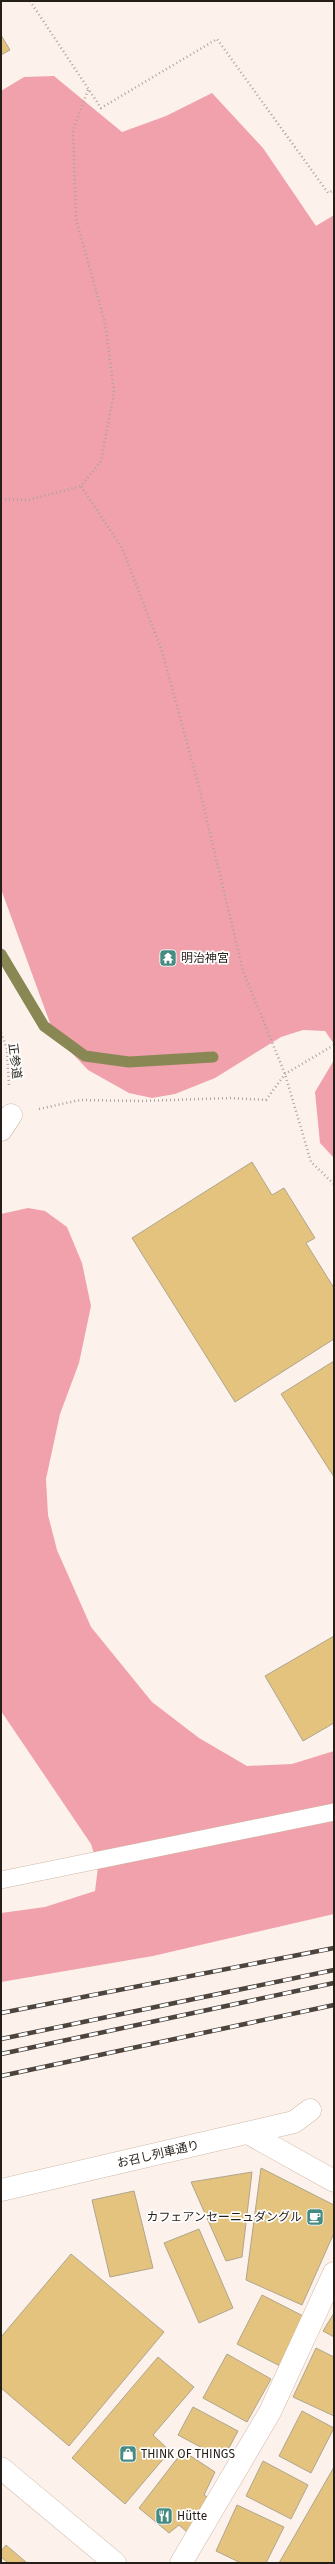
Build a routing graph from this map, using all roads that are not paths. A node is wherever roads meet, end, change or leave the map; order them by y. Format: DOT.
graph roads {
  1 [pos="334,1812"];
  2 [pos="1,1880"];
  3 [pos="310,2110"];
  4 [pos="248,2133"];
  5 [pos="334,2181"];
  6 [pos="1,2190"];
  7 [pos="334,2273"];
  8 [pos="1,2468"];
  9 [pos="115,2563"];
  10 [pos="181,2563"];
  1 -- 2 [label="lane"];
  3 -- 4 [label="street, お召し列車通り"];
  4 -- 5 [label="street"];
  4 -- 6 [label="street, お召し列車通り"];
  7 -- 10 [label="street"];
  8 -- 9 [label="street"];
}
